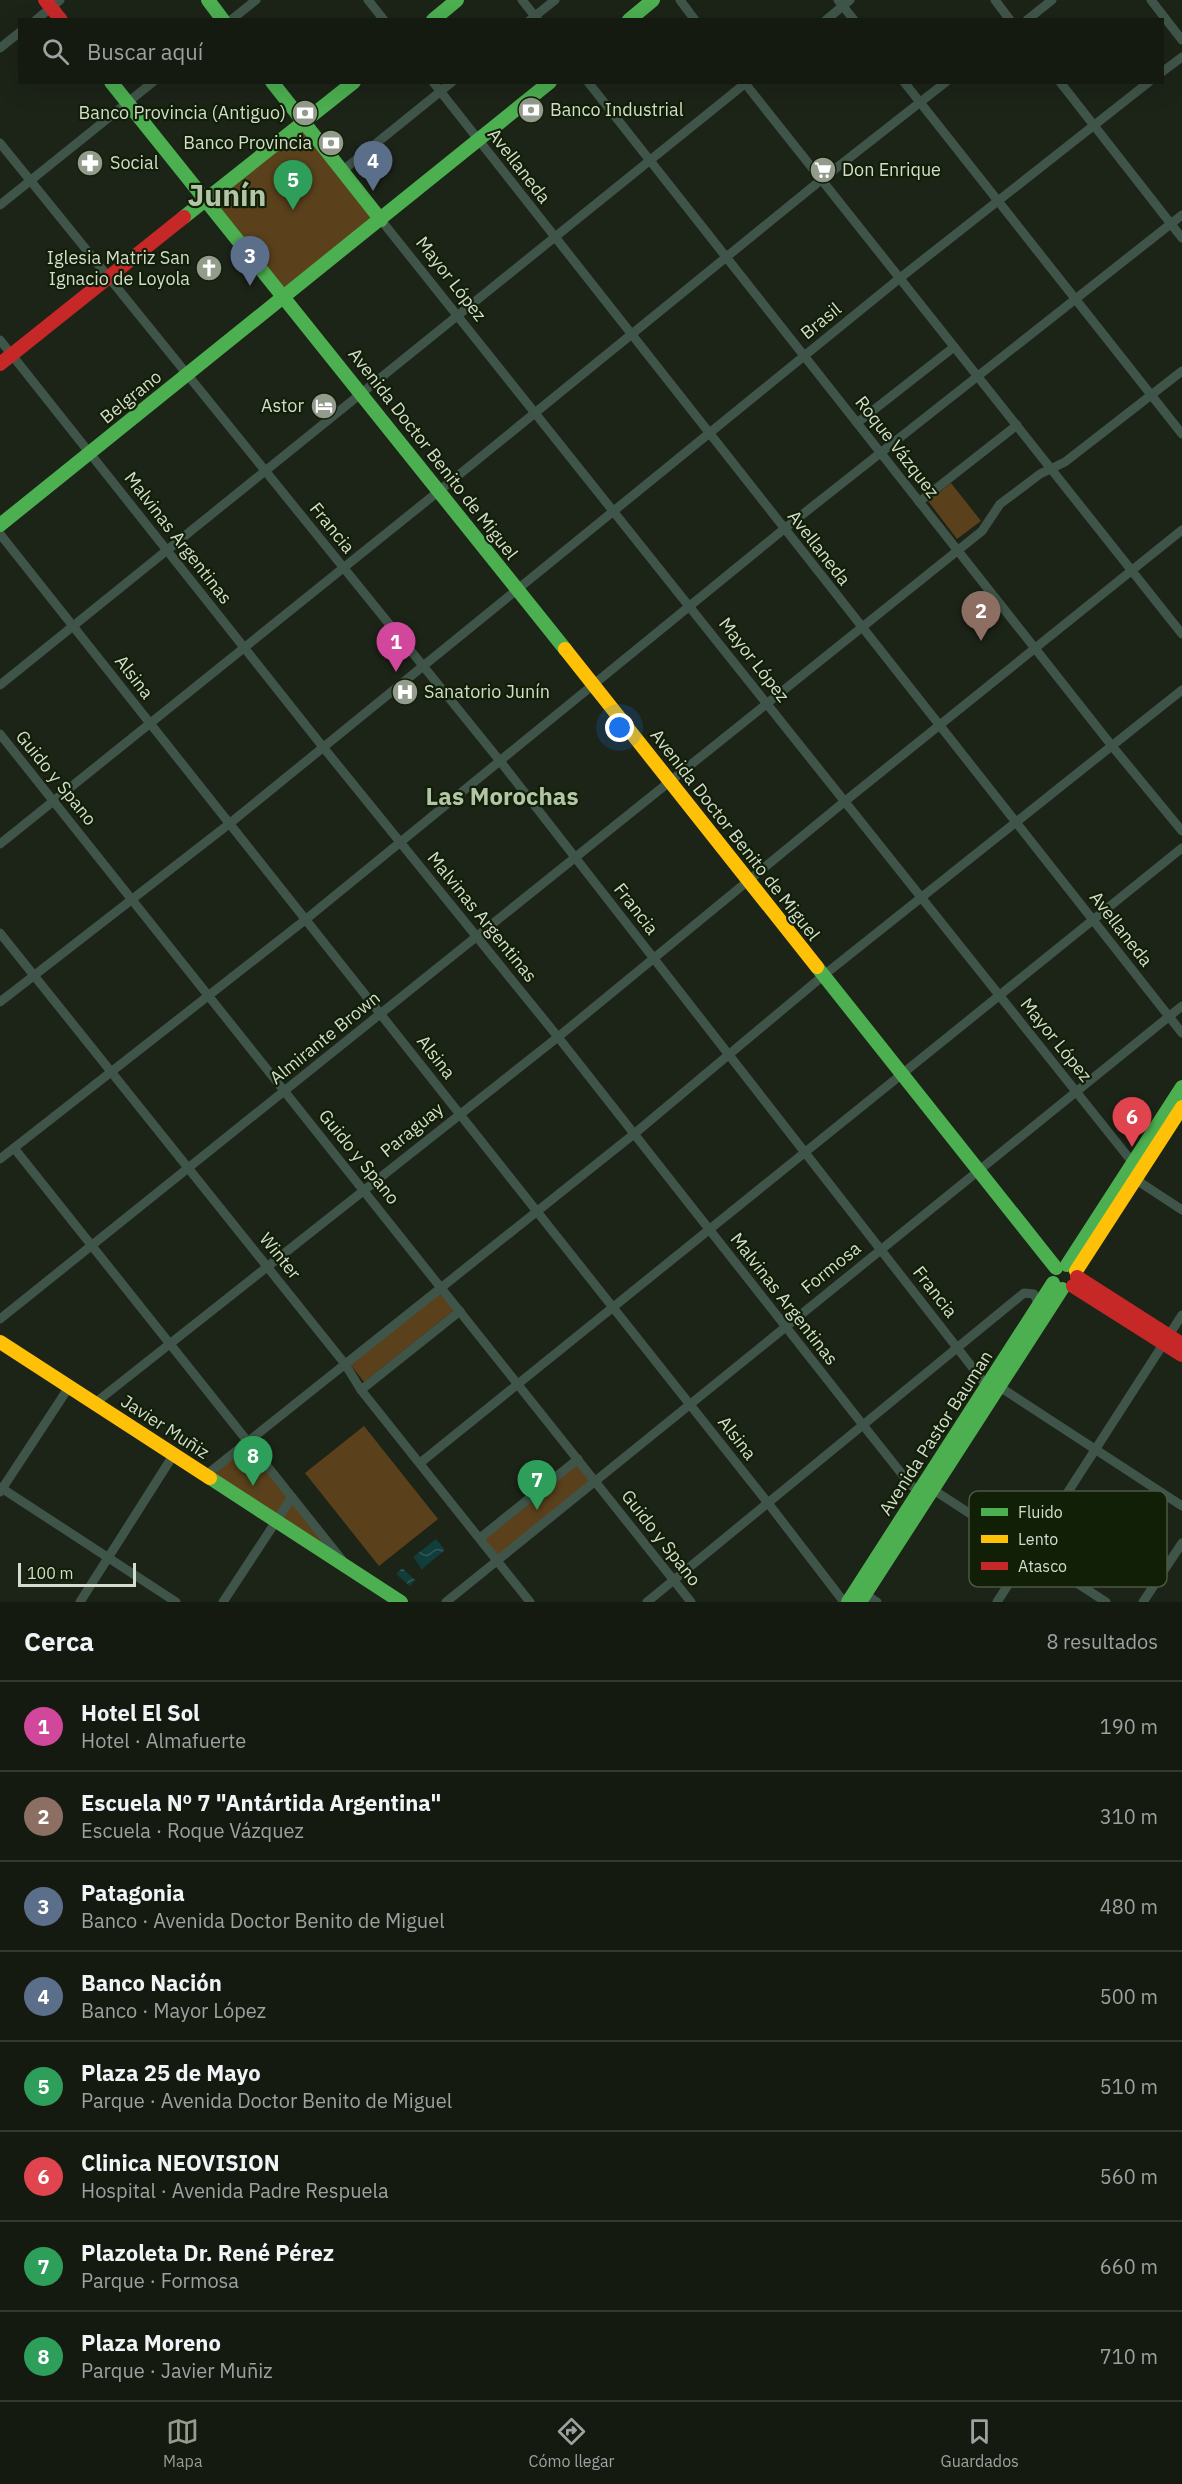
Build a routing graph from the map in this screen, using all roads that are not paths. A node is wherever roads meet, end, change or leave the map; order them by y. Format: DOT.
graph roads {
  1 [pos="208,0"];
  2 [pos="256,0"];
  3 [pos="368,0"];
  4 [pos="457,0"];
  5 [pos="522,0"];
  6 [pos="555,0"];
  7 [pos="653,0"];
  8 [pos="680,0"];
  9 [pos="995,0"];
  10 [pos="1053,0"];
  11 [pos="1151,0"];
  12 [pos="52,2"];
  13 [pos="844,2"];
  14 [pos="38,18"];
  15 [pos="60,18"];
  16 [pos="222,18"];
  17 [pos="234,18"];
  18 [pos="382,18"];
  19 [pos="435,18"];
  20 [pos="534,18"];
  21 [pos="630,18"];
  22 [pos="694,18"];
  23 [pos="828,18"];
  24 [pos="853,18"];
  25 [pos="1008,18"];
  26 [pos="1030,18"];
  27 [pos="18,34"];
  28 [pos="1182,40"];
  29 [pos="0,48"];
  30 [pos="1182,57"];
  31 [pos="1164,70"];
  32 [pos="113,84"];
  33 [pos="151,84"];
  34 [pos="274,84"];
  35 [pos="352,84"];
  36 [pos="434,84"];
  37 [pos="450,84"];
  38 [pos="548,84"];
  39 [pos="590,84"];
  40 [pos="745,84"];
  41 [pos="747,84"];
  42 [pos="906,84"];
  43 [pos="944,84"];
  44 [pos="1062,84"];
  45 [pos="1146,84"];
  46 [pos="440,92"];
  47 [pos="128,103"];
  48 [pos="920,103"];
  49 [pos="303,123"];
  50 [pos="1094,126"];
  51 [pos="478,140"];
  52 [pos="0,143"];
  53 [pos="650,161"];
  54 [pos="342,171"];
  55 [pos="821,180"];
  56 [pos="30,181"];
  57 [pos="205,200"];
  58 [pos="998,201"];
  59 [pos="0,205"];
  60 [pos="1182,215"];
  61 [pos="381,220"];
  62 [pos="1170,224"];
  63 [pos="555,238"];
  64 [pos="1182,238"];
  65 [pos="726,257"];
  66 [pos="108,278"];
  67 [pos="900,278"];
  68 [pos="285,297"];
  69 [pos="1075,299"];
  70 [pos="458,317"];
  71 [pos="631,334"];
  72 [pos="0,340"];
  73 [pos="954,346"];
  74 [pos="12,355"];
  75 [pos="804,356"];
  76 [pos="0,364"];
  77 [pos="1182,371"];
  78 [pos="187,376"];
  79 [pos="978,376"];
  80 [pos="362,394"];
  81 [pos="1151,395"];
  82 [pos="534,413"];
  83 [pos="857,423"];
  84 [pos="1017,425"];
  85 [pos="708,433"];
  86 [pos="1182,434"];
  87 [pos="90,453"];
  88 [pos="880,453"];
  89 [pos="1051,468"];
  90 [pos="265,472"];
  91 [pos="439,491"];
  92 [pos="919,502"];
  93 [pos="612,511"];
  94 [pos="0,525"];
  95 [pos="783,530"];
  96 [pos="1182,530"];
  97 [pos="0,534"];
  98 [pos="957,550"];
  99 [pos="167,551"];
  100 [pos="344,568"];
  101 [pos="1131,571"];
  102 [pos="516,588"];
  103 [pos="688,606"];
  104 [pos="73,627"];
  105 [pos="861,628"];
  106 [pos="1182,634"];
  107 [pos="244,648"];
  108 [pos="1035,648"];
  109 [pos="422,665"];
  110 [pos="592,684"];
  111 [pos="0,685"];
  112 [pos="1182,690"];
  113 [pos="766,705"];
  114 [pos="150,724"];
  115 [pos="939,726"];
  116 [pos="0,734"];
  117 [pos="1112,746"];
  118 [pos="323,747"];
  119 [pos="500,761"];
  120 [pos="670,782"];
  121 [pos="54,801"];
  122 [pos="844,802"];
  123 [pos="1015,823"];
  124 [pos="229,824"];
  125 [pos="1182,831"];
  126 [pos="400,842"];
  127 [pos="0,844"];
  128 [pos="1182,848"];
  129 [pos="576,858"];
  130 [pos="748,880"];
  131 [pos="920,898"];
  132 [pos="131,900"];
  133 [pos="305,920"];
  134 [pos="1092,920"];
  135 [pos="0,933"];
  136 [pos="477,937"];
  137 [pos="653,958"];
  138 [pos="34,975"];
  139 [pos="824,975"];
  140 [pos="207,996"];
  141 [pos="998,996"];
  142 [pos="0,1002"];
  143 [pos="1182,1006"];
  144 [pos="381,1015"];
  145 [pos="1169,1016"];
  146 [pos="1182,1033"];
  147 [pos="558,1037"];
  148 [pos="729,1055"];
  149 [pos="111,1071"];
  150 [pos="902,1074"];
  151 [pos="1182,1087"];
  152 [pos="285,1092"];
  153 [pos="1074,1092"];
  154 [pos="1182,1107"];
  155 [pos="459,1114"];
  156 [pos="634,1134"];
  157 [pos="14,1148"];
  158 [pos="805,1152"];
  159 [pos="0,1159"];
  160 [pos="1133,1163"];
  161 [pos="189,1169"];
  162 [pos="978,1170"];
  163 [pos="1137,1177"];
  164 [pos="364,1190"];
  165 [pos="1182,1210"];
  166 [pos="537,1211"];
  167 [pos="709,1230"];
  168 [pos="92,1246"];
  169 [pos="881,1249"];
  170 [pos="267,1266"];
  171 [pos="1066,1277"];
  172 [pos="441,1287"];
  173 [pos="1039,1305"];
  174 [pos="613,1307"];
  175 [pos="460,1311"];
  176 [pos="1182,1315"];
  177 [pos="0,1319"];
  178 [pos="785,1327"];
  179 [pos="1166,1339"];
  180 [pos="0,1342"];
  181 [pos="170,1344"];
  182 [pos="1182,1344"];
  183 [pos="958,1347"];
  184 [pos="1182,1355"];
  185 [pos="345,1364"];
  186 [pos="518,1384"];
  187 [pos="69,1387"];
  188 [pos="994,1387"];
  189 [pos="361,1390"];
  190 [pos="95,1403"];
  191 [pos="690,1405"];
  192 [pos="863,1425"];
  193 [pos="248,1441"];
  194 [pos="1096,1450"];
  195 [pos="174,1454"];
  196 [pos="578,1459"];
  197 [pos="420,1463"];
  198 [pos="206,1475"];
  199 [pos="595,1481"];
  200 [pos="1,1489"];
  201 [pos="926,1491"];
  202 [pos="1069,1491"];
  203 [pos="1159,1491"];
  204 [pos="1167,1496"];
  205 [pos="292,1497"];
  206 [pos="768,1503"];
  207 [pos="1182,1506"];
  208 [pos="969,1516"];
  209 [pos="276,1521"];
  210 [pos="480,1538"];
  211 [pos="1182,1543"];
  212 [pos="108,1557"];
  213 [pos="498,1561"];
  214 [pos="1167,1566"];
  215 [pos="349,1569"];
  216 [pos="674,1580"];
  217 [pos="1006,1587"];
  218 [pos="1083,1587"];
  219 [pos="1153,1587"];
  220 [pos="865,1597"];
  221 [pos="80,1602"];
  222 [pos="176,1602"];
  223 [pos="223,1602"];
  224 [pos="401,1602"];
  225 [pos="446,1602"];
  226 [pos="530,1602"];
  227 [pos="647,1602"];
  228 [pos="691,1602"];
  229 [pos="844,1602"];
  230 [pos="997,1602"];
  231 [pos="1106,1602"];
  232 [pos="1143,1602"];
  1 -- 16 [label="main road"];
  2 -- 17 [label="street"];
  3 -- 18 [label="street"];
  4 -- 19 [label="main road"];
  5 -- 20 [label="street"];
  6 -- 20 [label="street"];
  7 -- 21 [label="main road"];
  8 -- 22 [label="street"];
  9 -- 25 [label="street"];
  10 -- 26 [label="street"];
  11 -- 28 [label="street"];
  12 -- 14 [label="street"];
  12 -- 15 [label="main road"];
  13 -- 23 [label="street"];
  13 -- 24 [label="street"];
  27 -- 29 [label="street"];
  30 -- 31 [label="street"];
  32 -- 47 [label="main road, Avenida Doctor Benito de Miguel"];
  33 -- 47 [label="street"];
  34 -- 49 [label="main road, Mayor López"];
  35 -- 49 [label="main road"];
  36 -- 46 [label="street, Avellaneda"];
  37 -- 46 [label="street"];
  38 -- 51 [label="main road, Belgrano"];
  39 -- 53 [label="street, Roque Vázquez"];
  40 -- 53 [label="street"];
  41 -- 55 [label="street"];
  42 -- 48 [label="street"];
  43 -- 48 [label="street"];
  44 -- 50 [label="street"];
  45 -- 50 [label="street, Brasil"];
  46 -- 51 [label="street, Avellaneda"];
  46 -- 54 [label="street"];
  47 -- 56 [label="street"];
  47 -- 57 [label="main road, Avenida Doctor Benito de Miguel"];
  48 -- 55 [label="street"];
  48 -- 58 [label="street"];
  49 -- 54 [label="main road, Mayor López"];
  49 -- 57 [label="main road"];
  50 -- 58 [label="street, Brasil"];
  50 -- 62 [label="street"];
  51 -- 61 [label="main road, Belgrano"];
  51 -- 63 [label="street, Avellaneda"];
  52 -- 56 [label="street, Francia"];
  53 -- 63 [label="street"];
  53 -- 65 [label="street, Roque Vázquez"];
  54 -- 61 [label="main road, Mayor López"];
  55 -- 65 [label="street"];
  55 -- 67 [label="street"];
  56 -- 59 [label="street"];
  56 -- 66 [label="street, Francia"];
  57 -- 66 [label="main road"];
  57 -- 68 [label="main road, Avenida Doctor Benito de Miguel"];
  58 -- 67 [label="street, Brasil"];
  58 -- 69 [label="street"];
  60 -- 62 [label="street"];
  61 -- 68 [label="main road, Belgrano"];
  61 -- 70 [label="street, Mayor López"];
  62 -- 64 [label="street"];
  62 -- 69 [label="street"];
  63 -- 70 [label="street"];
  63 -- 71 [label="street, Avellaneda"];
  65 -- 71 [label="street"];
  65 -- 75 [label="street, Roque Vázquez"];
  66 -- 74 [label="main road"];
  66 -- 78 [label="street, Francia"];
  67 -- 73 [label="street"];
  67 -- 75 [label="street, Brasil"];
  68 -- 78 [label="main road, Belgrano"];
  68 -- 80 [label="main road, Avenida Doctor Benito de Miguel"];
  69 -- 79 [label="street"];
  69 -- 81 [label="street"];
  70 -- 80 [label="street"];
  70 -- 82 [label="street, Mayor López"];
  71 -- 82 [label="street"];
  71 -- 85 [label="street, Avellaneda"];
  72 -- 74 [label="street, Malvinas Argentinas"];
  73 -- 79 [label="street"];
  73 -- 83 [label="street"];
  74 -- 76 [label="main road"];
  74 -- 87 [label="street, Malvinas Argentinas"];
  75 -- 83 [label="street, Roque Vázquez"];
  75 -- 85 [label="street, Brasil"];
  77 -- 81 [label="street, Almirante Brown"];
  78 -- 87 [label="main road, Belgrano"];
  78 -- 90 [label="street, Francia"];
  79 -- 84 [label="street"];
  79 -- 88 [label="street"];
  80 -- 90 [label="street"];
  80 -- 91 [label="main road, Avenida Doctor Benito de Miguel"];
  81 -- 86 [label="street"];
  81 -- 89 [label="street, Almirante Brown"];
  82 -- 91 [label="street"];
  82 -- 93 [label="street, Mayor López"];
  83 -- 88 [label="street, Roque Vázquez"];
  84 -- 89 [label="street"];
  84 -- 92 [label="street"];
  85 -- 93 [label="street, Brasil"];
  85 -- 95 [label="street, Avellaneda"];
  87 -- 94 [label="main road, Belgrano"];
  87 -- 99 [label="street, Malvinas Argentinas"];
  88 -- 92 [label="street, Roque Vázquez"];
  88 -- 95 [label="street"];
  89 -- 98 [label="street, Almirante Brown"];
  89 -- 101 [label="street"];
  90 -- 99 [label="street"];
  90 -- 100 [label="street, Francia"];
  91 -- 100 [label="street"];
  91 -- 102 [label="main road, Avenida Doctor Benito de Miguel"];
  92 -- 98 [label="street, Roque Vázquez"];
  93 -- 102 [label="street, Brasil"];
  93 -- 103 [label="street, Mayor López"];
  95 -- 103 [label="street"];
  95 -- 105 [label="street, Avellaneda"];
  96 -- 101 [label="street, Paraguay"];
  97 -- 104 [label="street, Alsina"];
  98 -- 105 [label="street, Almirante Brown"];
  98 -- 108 [label="street, Roque Vázquez"];
  99 -- 104 [label="street"];
  99 -- 107 [label="street, Malvinas Argentinas"];
  100 -- 107 [label="street"];
  100 -- 109 [label="street, Francia"];
  101 -- 106 [label="street"];
  101 -- 108 [label="street, Paraguay"];
  102 -- 109 [label="street, Brasil"];
  102 -- 110 [label="main road, Avenida Doctor Benito de Miguel"];
  103 -- 110 [label="street"];
  103 -- 113 [label="street, Mayor López"];
  104 -- 111 [label="street"];
  104 -- 114 [label="street, Alsina"];
  105 -- 113 [label="street, Almirante Brown"];
  105 -- 115 [label="street, Avellaneda"];
  107 -- 114 [label="street"];
  107 -- 118 [label="street, Malvinas Argentinas"];
  108 -- 115 [label="street, Paraguay"];
  108 -- 117 [label="street, Roque Vázquez"];
  109 -- 118 [label="street, Brasil"];
  109 -- 119 [label="street, Francia"];
  110 -- 119 [label="street"];
  110 -- 120 [label="main road, Avenida Doctor Benito de Miguel"];
  112 -- 117 [label="street"];
  113 -- 120 [label="street, Almirante Brown"];
  113 -- 122 [label="street, Mayor López"];
  114 -- 121 [label="street"];
  114 -- 124 [label="street, Alsina"];
  115 -- 122 [label="street, Paraguay"];
  115 -- 123 [label="street, Avellaneda"];
  116 -- 121 [label="street, Guido y Spano"];
  117 -- 123 [label="street"];
  117 -- 125 [label="street, Roque Vázquez"];
  118 -- 124 [label="street, Brasil"];
  118 -- 126 [label="street, Malvinas Argentinas"];
  119 -- 126 [label="street"];
  119 -- 129 [label="street, Francia"];
  120 -- 129 [label="street, Almirante Brown"];
  120 -- 130 [label="main road, Avenida Doctor Benito de Miguel"];
  121 -- 127 [label="street"];
  121 -- 132 [label="street, Guido y Spano"];
  122 -- 130 [label="street, Paraguay"];
  122 -- 131 [label="street, Mayor López"];
  123 -- 131 [label="street"];
  123 -- 134 [label="street, Avellaneda"];
  124 -- 132 [label="street, Brasil"];
  124 -- 133 [label="street, Alsina"];
  126 -- 133 [label="street"];
  126 -- 136 [label="street, Malvinas Argentinas"];
  128 -- 134 [label="street"];
  129 -- 136 [label="street, Almirante Brown"];
  129 -- 137 [label="street, Francia"];
  130 -- 137 [label="street, Paraguay"];
  130 -- 139 [label="main road, Avenida Doctor Benito de Miguel"];
  131 -- 139 [label="street"];
  131 -- 141 [label="street, Mayor López"];
  132 -- 138 [label="street, Brasil"];
  132 -- 140 [label="street, Guido y Spano"];
  133 -- 140 [label="street"];
  133 -- 144 [label="street, Alsina"];
  134 -- 141 [label="street"];
  134 -- 145 [label="street, Avellaneda"];
  135 -- 138 [label="street, Winter"];
  136 -- 144 [label="street, Almirante Brown"];
  136 -- 147 [label="street, Malvinas Argentinas"];
  137 -- 147 [label="street, Paraguay"];
  137 -- 148 [label="street, Francia"];
  138 -- 142 [label="street, Brasil"];
  138 -- 149 [label="street, Winter"];
  139 -- 148 [label="street"];
  139 -- 150 [label="main road, Avenida Doctor Benito de Miguel"];
  140 -- 149 [label="street"];
  140 -- 152 [label="street, Guido y Spano"];
  141 -- 150 [label="street"];
  141 -- 153 [label="street, Mayor López"];
  143 -- 145 [label="street, Formosa"];
  144 -- 152 [label="street, Almirante Brown"];
  144 -- 155 [label="street, Alsina"];
  145 -- 146 [label="street, Avellaneda"];
  145 -- 153 [label="street, Formosa"];
  147 -- 155 [label="street, Paraguay"];
  147 -- 156 [label="street, Malvinas Argentinas"];
  148 -- 156 [label="street"];
  148 -- 158 [label="street, Francia"];
  149 -- 157 [label="street"];
  149 -- 161 [label="street, Winter"];
  150 -- 158 [label="street"];
  150 -- 162 [label="main road, Avenida Doctor Benito de Miguel"];
  151 -- 160 [label="main road"];
  152 -- 161 [label="street, Almirante Brown"];
  152 -- 164 [label="street, Guido y Spano"];
  153 -- 160 [label="street, Mayor López"];
  153 -- 162 [label="street, Formosa"];
  154 -- 163 [label="main road"];
  155 -- 164 [label="street, Paraguay"];
  155 -- 166 [label="street, Alsina"];
  156 -- 166 [label="street"];
  156 -- 167 [label="street, Malvinas Argentinas"];
  157 -- 159 [label="street"];
  157 -- 168 [label="street"];
  158 -- 167 [label="street"];
  158 -- 169 [label="street, Francia"];
  160 -- 163 [label="street, Mayor López"];
  160 -- 171 [label="main road"];
  161 -- 168 [label="street, Almirante Brown"];
  161 -- 170 [label="street, Winter"];
  162 -- 169 [label="street, Formosa"];
  162 -- 171 [label="main road, Avenida Doctor Benito de Miguel"];
  163 -- 165 [label="street"];
  163 -- 171 [label="main road"];
  164 -- 170 [label="street, Paraguay"];
  164 -- 172 [label="street, Guido y Spano"];
  166 -- 172 [label="street"];
  166 -- 174 [label="street, Alsina"];
  167 -- 174 [label="street"];
  167 -- 178 [label="street, Malvinas Argentinas"];
  168 -- 177 [label="street, Almirante Brown"];
  168 -- 181 [label="street"];
  169 -- 178 [label="street, Formosa"];
  169 -- 183 [label="street, Francia"];
  170 -- 181 [label="street, Paraguay"];
  170 -- 185 [label="street, Winter"];
  171 -- 173 [label="main road, Avenida Pastor Bauman"];
  171 -- 179 [label="main road, Avenida Doctor Benito de Miguel"];
  171 -- 188 [label="main road, Avenida Pastor Bauman"];
  172 -- 175 [label="street, Guido y Spano"];
  172 -- 185 [label="street"];
  173 -- 183 [label="street"];
  173 -- 188 [label="main road, Avenida Pastor Bauman"];
  174 -- 186 [label="street"];
  174 -- 191 [label="street, Alsina"];
  175 -- 186 [label="street, Guido y Spano"];
  175 -- 189 [label="street"];
  176 -- 179 [label="street"];
  178 -- 191 [label="street, Formosa"];
  178 -- 192 [label="street, Malvinas Argentinas"];
  179 -- 182 [label="main road, Avenida Doctor Benito de Miguel"];
  179 -- 184 [label="main road, Avenida Doctor Benito de Miguel"];
  179 -- 194 [label="street"];
  180 -- 187 [label="main road, Javier Muñiz"];
  181 -- 190 [label="street, Paraguay"];
  181 -- 193 [label="street"];
  183 -- 188 [label="street, Francia"];
  183 -- 192 [label="street"];
  185 -- 189 [label="street, Winter"];
  185 -- 193 [label="street"];
  186 -- 196 [label="street, Guido y Spano"];
  186 -- 197 [label="street"];
  187 -- 190 [label="main road, Javier Muñiz"];
  187 -- 200 [label="street"];
  188 -- 194 [label="street, Francia"];
  188 -- 201 [label="main road, Avenida Pastor Bauman"];
  189 -- 197 [label="street, Winter"];
  190 -- 195 [label="main road, Javier Muñiz"];
  191 -- 199 [label="street, Formosa"];
  191 -- 206 [label="street, Alsina"];
  192 -- 201 [label="street, Malvinas Argentinas"];
  192 -- 206 [label="street"];
  193 -- 198 [label="street"];
  193 -- 205 [label="street"];
  194 -- 202 [label="street"];
  194 -- 203 [label="street, Francia"];
  195 -- 198 [label="main road, Javier Muñiz"];
  195 -- 212 [label="street"];
  196 -- 199 [label="street, Guido y Spano"];
  196 -- 210 [label="street"];
  197 -- 210 [label="street, Winter"];
  198 -- 209 [label="main road, Javier Muñiz"];
  199 -- 213 [label="street, Formosa"];
  199 -- 216 [label="street, Guido y Spano"];
  200 -- 212 [label="street"];
  201 -- 208 [label="street, Malvinas Argentinas"];
  201 -- 220 [label="main road, Avenida Pastor Bauman"];
  204 -- 207 [label="street, Francia"];
  205 -- 209 [label="street"];
  205 -- 215 [label="street"];
  206 -- 216 [label="street"];
  206 -- 229 [label="street, Alsina"];
  209 -- 215 [label="main road, Javier Muñiz"];
  209 -- 223 [label="street"];
  210 -- 213 [label="street, Winter"];
  211 -- 214 [label="street"];
  212 -- 221 [label="street"];
  212 -- 222 [label="street"];
  213 -- 225 [label="street, Formosa"];
  213 -- 226 [label="street, Winter"];
  215 -- 224 [label="main road, Javier Muñiz"];
  216 -- 227 [label="street"];
  216 -- 228 [label="street, Guido y Spano"];
  217 -- 230 [label="street"];
  218 -- 231 [label="street, Malvinas Argentinas"];
  219 -- 232 [label="street"];
  220 -- 229 [label="main road, Avenida Pastor Bauman"];
}
